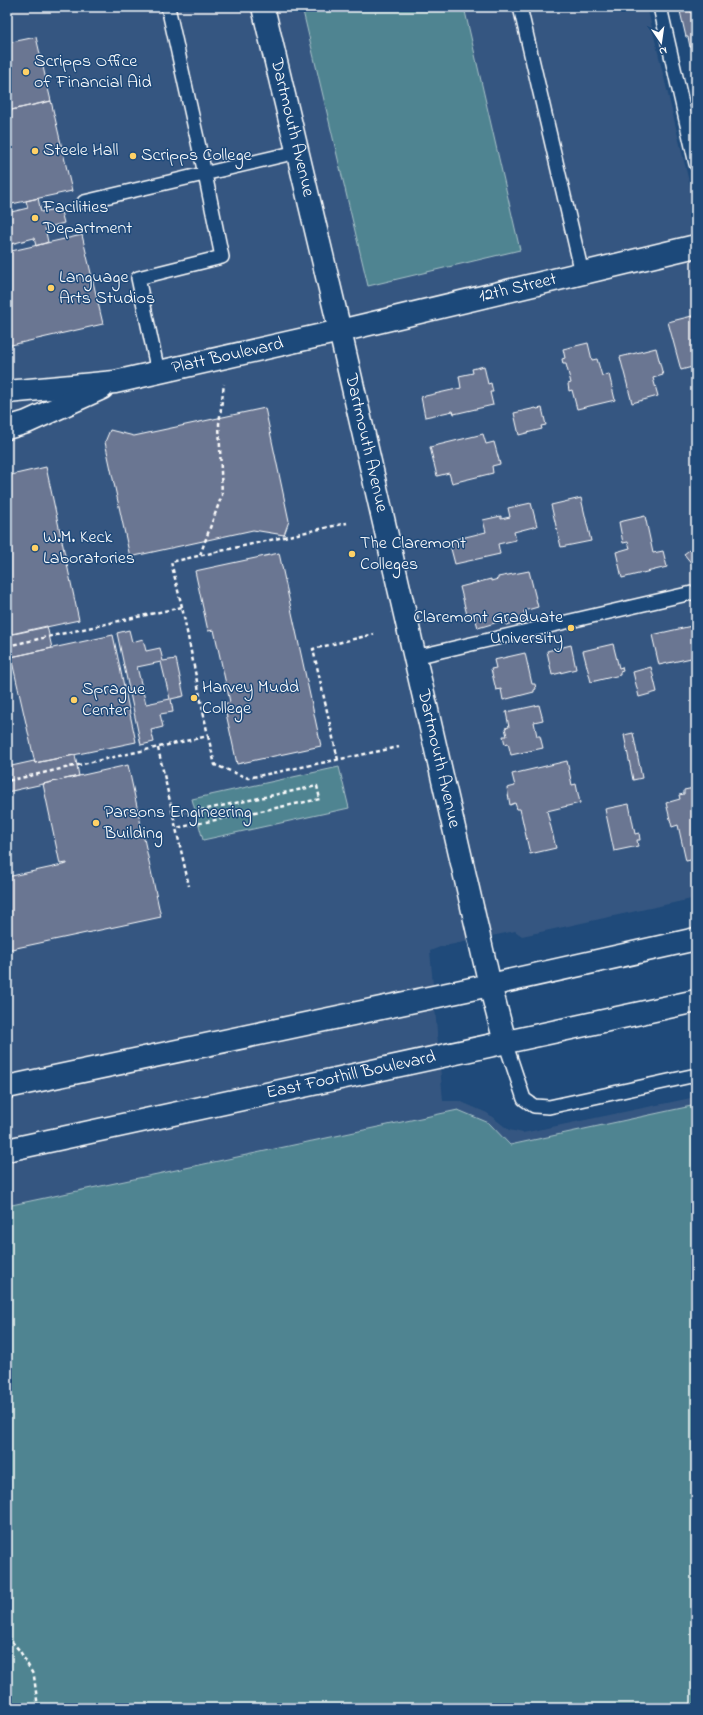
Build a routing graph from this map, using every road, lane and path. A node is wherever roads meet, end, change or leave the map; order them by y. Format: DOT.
graph roads {
  1 [pos="168,7"];
  2 [pos="263,7"];
  3 [pos="520,7"];
  4 [pos="660,7"];
  5 [pos="297,152"];
  6 [pos="696,164"];
  7 [pos="205,174"];
  8 [pos="84,202"];
  9 [pos="696,246"];
  10 [pos="582,273"];
  11 [pos="340,331"];
  12 [pos="158,372"];
  13 [pos="115,382"];
  14 [pos="224,384"];
  15 [pos="7,392"];
  16 [pos="7,428"];
  17 [pos="347,523"];
  18 [pos="200,556"];
  19 [pos="696,592"];
  20 [pos="182,606"];
  21 [pos="374,634"];
  22 [pos="7,646"];
  23 [pos="414,657"];
  24 [pos="208,736"];
  25 [pos="399,747"];
  26 [pos="158,748"];
  27 [pos="338,760"];
  28 [pos="7,781"];
  29 [pos="173,816"];
  30 [pos="176,828"];
  31 [pos="188,886"];
  32 [pos="696,939"];
  33 [pos="490,985"];
  34 [pos="696,1001"];
  35 [pos="505,1042"];
  36 [pos="696,1075"];
  37 [pos="7,1087"];
  38 [pos="7,1150"];
  39 [pos="7,1636"];
  40 [pos="38,1708"];
  1 -- 7 [label="lane"];
  2 -- 5 [label="street, Dartmouth Avenue"];
  3 -- 10 [label="lane"];
  4 -- 6 [label="lane"];
  5 -- 7 [label="lane"];
  5 -- 11 [label="street, Dartmouth Avenue"];
  7 -- 8 [label="lane"];
  7 -- 12 [label="lane"];
  9 -- 10 [label="street, 12th Street"];
  10 -- 11 [label="street, 12th Street"];
  11 -- 12 [label="street, Platt Boulevard"];
  11 -- 23 [label="street, Dartmouth Avenue"];
  12 -- 13 [label="street, Platt Boulevard"];
  13 -- 15 [label="street, Platt Boulevard"];
  13 -- 16 [label="street, Platt Boulevard"];
  14 -- 18 [label="path"];
  17 -- 18 [label="path"];
  18 -- 20 [label="path"];
  19 -- 23 [label="lane"];
  20 -- 22 [label="path"];
  20 -- 24 [label="path"];
  21 -- 27 [label="path"];
  23 -- 33 [label="street, Dartmouth Avenue"];
  24 -- 26 [label="path"];
  24 -- 27 [label="path"];
  25 -- 27 [label="path"];
  26 -- 28 [label="path"];
  26 -- 29 [label="path"];
  29 -- 30 [label="path"];
  29 -- 30 [label="path"];
  30 -- 31 [label="path"];
  32 -- 33 [label="street"];
  33 -- 35 [label="street, Dartmouth Avenue"];
  33 -- 37 [label="street"];
  34 -- 35 [label="street, East Foothill Boulevard"];
  35 -- 36 [label="lane"];
  35 -- 38 [label="street, East Foothill Boulevard"];
  39 -- 40 [label="path"];
}
